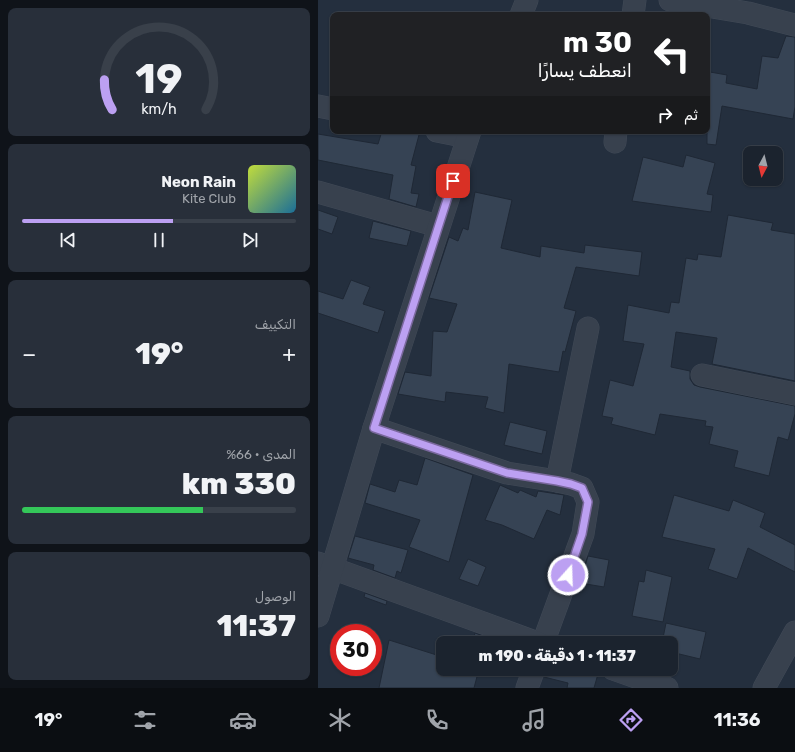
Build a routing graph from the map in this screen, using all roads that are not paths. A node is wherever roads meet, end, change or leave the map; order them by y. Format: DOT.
graph roads {
  1 [pos="527,0"];
  2 [pos="635,0"];
  3 [pos="670,0"];
  4 [pos="522,12"];
  5 [pos="633,12"];
  6 [pos="795,25"];
  7 [pos="318,106"];
  8 [pos="330,108"];
  9 [pos="468,134"];
  10 [pos="318,192"];
  11 [pos="438,226"];
  12 [pos="588,328"];
  13 [pos="702,375"];
  14 [pos="795,394"];
  15 [pos="374,428"];
  16 [pos="557,481"];
  17 [pos="325,565"];
  18 [pos="318,616"];
  19 [pos="795,632"];
  20 [pos="519,636"];
  21 [pos="546,636"];
  22 [pos="532,676"];
  23 [pos="633,676"];
  24 [pos="528,688"];
  25 [pos="667,688"];
  26 [pos="764,688"];
  1 -- 4 [label="street"];
  2 -- 5 [label="street"];
  3 -- 6 [label="street"];
  7 -- 8 [label="street"];
  9 -- 11 [label="street"];
  10 -- 11 [label="street"];
  11 -- 15 [label="street"];
  12 -- 16 [label="street"];
  13 -- 14 [label="street"];
  15 -- 16 [label="street"];
  15 -- 17 [label="street"];
  16 -- 21 [label="street"];
  17 -- 18 [label="street"];
  17 -- 20 [label="street"];
  19 -- 26 [label="street"];
  22 -- 24 [label="street"];
  23 -- 25 [label="street"];
}
